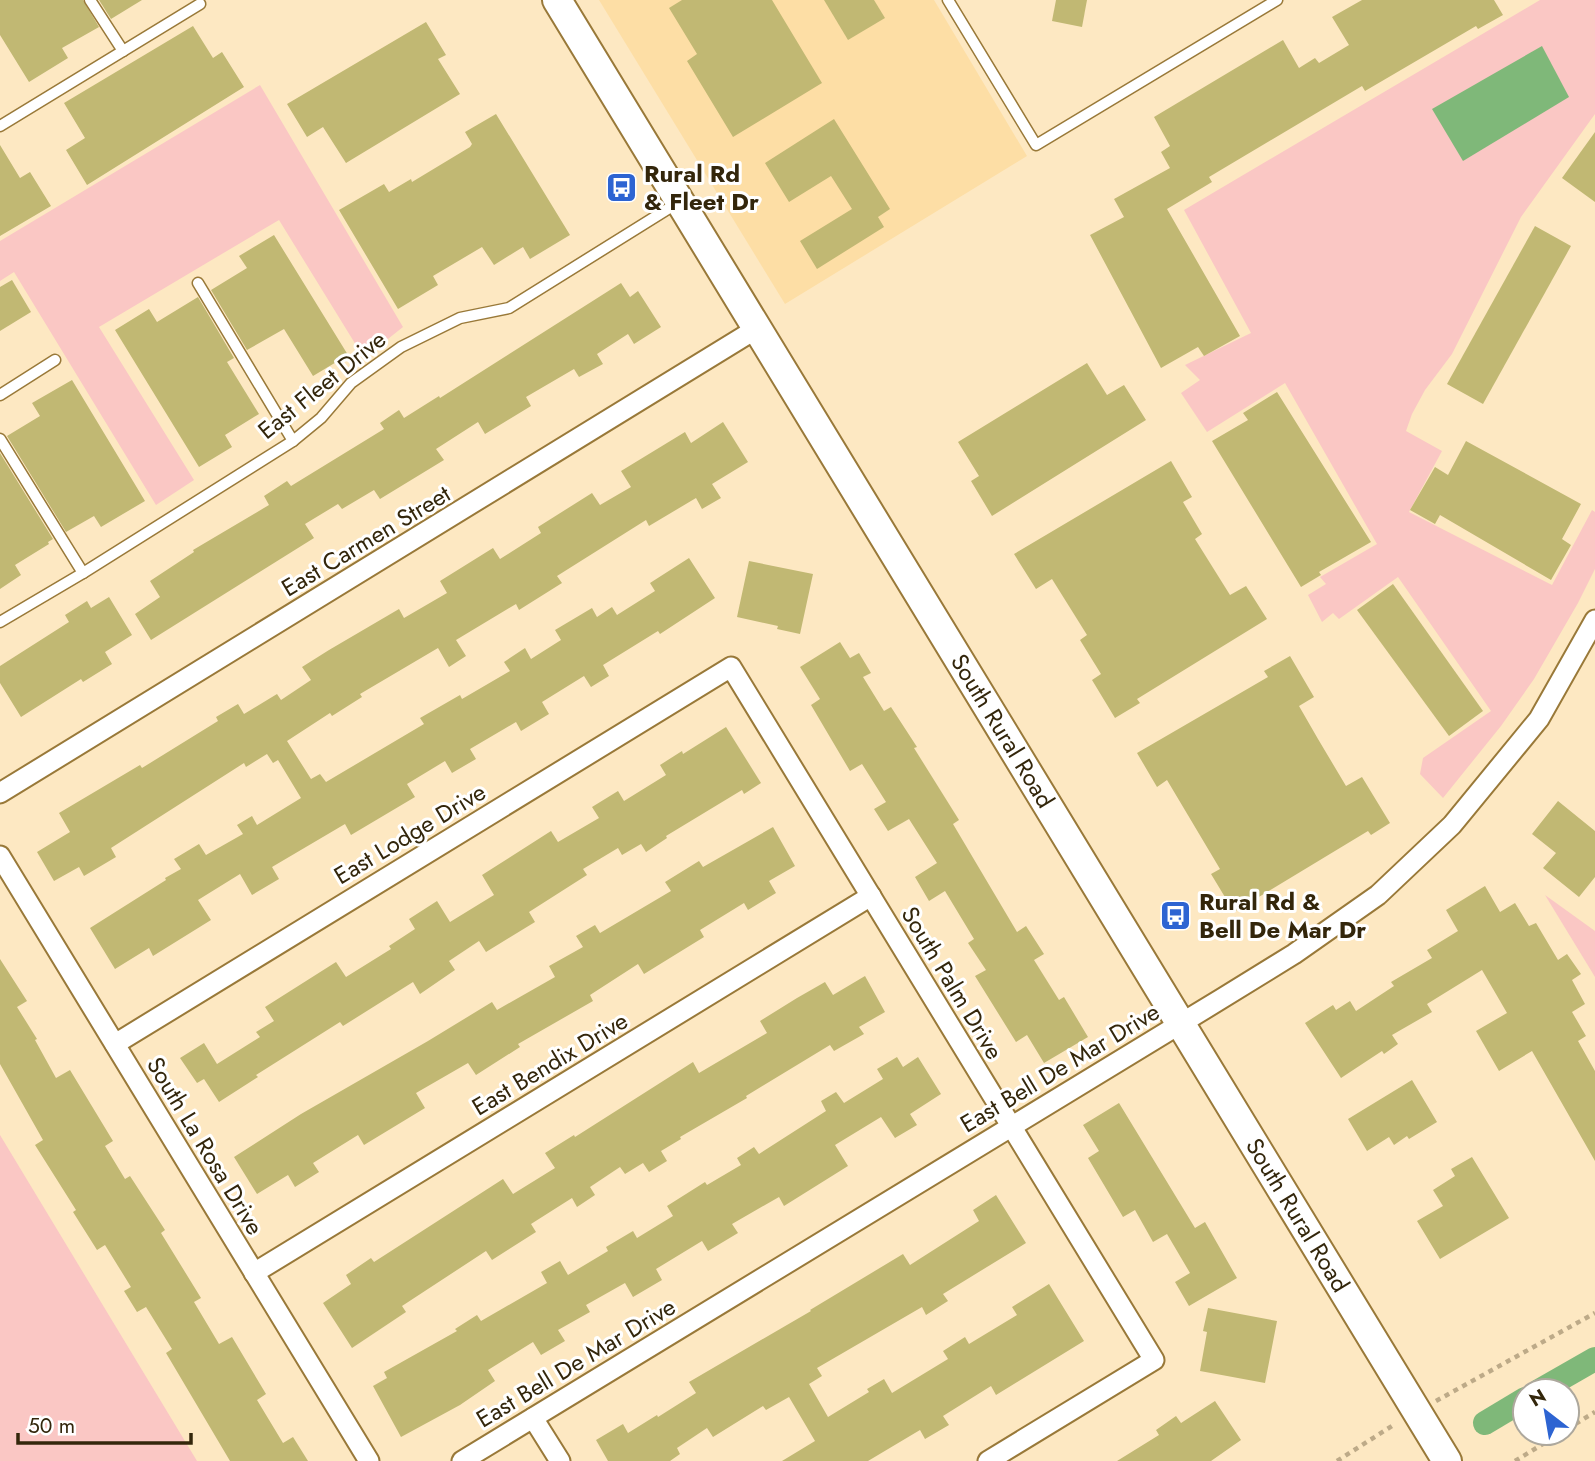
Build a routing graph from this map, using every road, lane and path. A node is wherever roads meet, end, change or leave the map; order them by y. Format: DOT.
graph roads {
  1 [pos="90,0"];
  2 [pos="556,0"];
  3 [pos="948,0"];
  4 [pos="1277,0"];
  5 [pos="200,4"];
  6 [pos="123,51"];
  7 [pos="0,126"];
  8 [pos="679,202"];
  9 [pos="198,283"];
  10 [pos="756,330"];
  11 [pos="55,360"];
  12 [pos="0,395"];
  13 [pos="0,439"];
  14 [pos="293,441"];
  15 [pos="83,573"];
  16 [pos="1595,620"];
  17 [pos="0,622"];
  18 [pos="731,667"];
  19 [pos="0,793"];
  20 [pos="0,856"];
  21 [pos="871,896"];
  22 [pos="1181,1023"];
  23 [pos="114,1044"];
  24 [pos="1011,1126"];
  25 [pos="254,1273"];
  26 [pos="1595,1313"];
  27 [pos="1416,1411"];
  28 [pos="533,1418"];
  29 [pos="1538,1447"];
  30 [pos="369,1461"];
  31 [pos="463,1461"];
  32 [pos="559,1461"];
  33 [pos="988,1461"];
  34 [pos="1337,1461"];
  35 [pos="1447,1461"];
  36 [pos="1516,1461"];
  1 -- 6 [label="lane"];
  2 -- 8 [label="main road, South Rural Road"];
  3 -- 4 [label="lane"];
  5 -- 6 [label="lane"];
  6 -- 7 [label="lane"];
  8 -- 10 [label="main road, South Rural Road"];
  8 -- 14 [label="lane, East Fleet Drive"];
  9 -- 14 [label="lane"];
  10 -- 19 [label="street, East Carmen Street"];
  10 -- 22 [label="main road, South Rural Road"];
  11 -- 12 [label="lane"];
  13 -- 15 [label="lane"];
  14 -- 15 [label="lane, East Fleet Drive"];
  15 -- 17 [label="lane, East Fleet Drive"];
  16 -- 22 [label="street, East Bell De Mar Drive"];
  18 -- 21 [label="street, South Palm Drive"];
  18 -- 23 [label="street, East Lodge Drive"];
  20 -- 23 [label="street, South La Rosa Drive"];
  21 -- 24 [label="street, South Palm Drive"];
  21 -- 25 [label="street, East Bendix Drive"];
  22 -- 24 [label="street, East Bell De Mar Drive"];
  22 -- 27 [label="main road, South Rural Road"];
  23 -- 25 [label="street, South La Rosa Drive"];
  24 -- 28 [label="street, East Bell De Mar Drive"];
  24 -- 33 [label="street, South Palm Drive"];
  25 -- 30 [label="street, South La Rosa Drive"];
  26 -- 27 [label="path"];
  27 -- 34 [label="path"];
  27 -- 35 [label="main road, South Rural Road"];
  28 -- 31 [label="street, East Bell De Mar Drive"];
  28 -- 32 [label="street"];
  29 -- 36 [label="path"];
}
